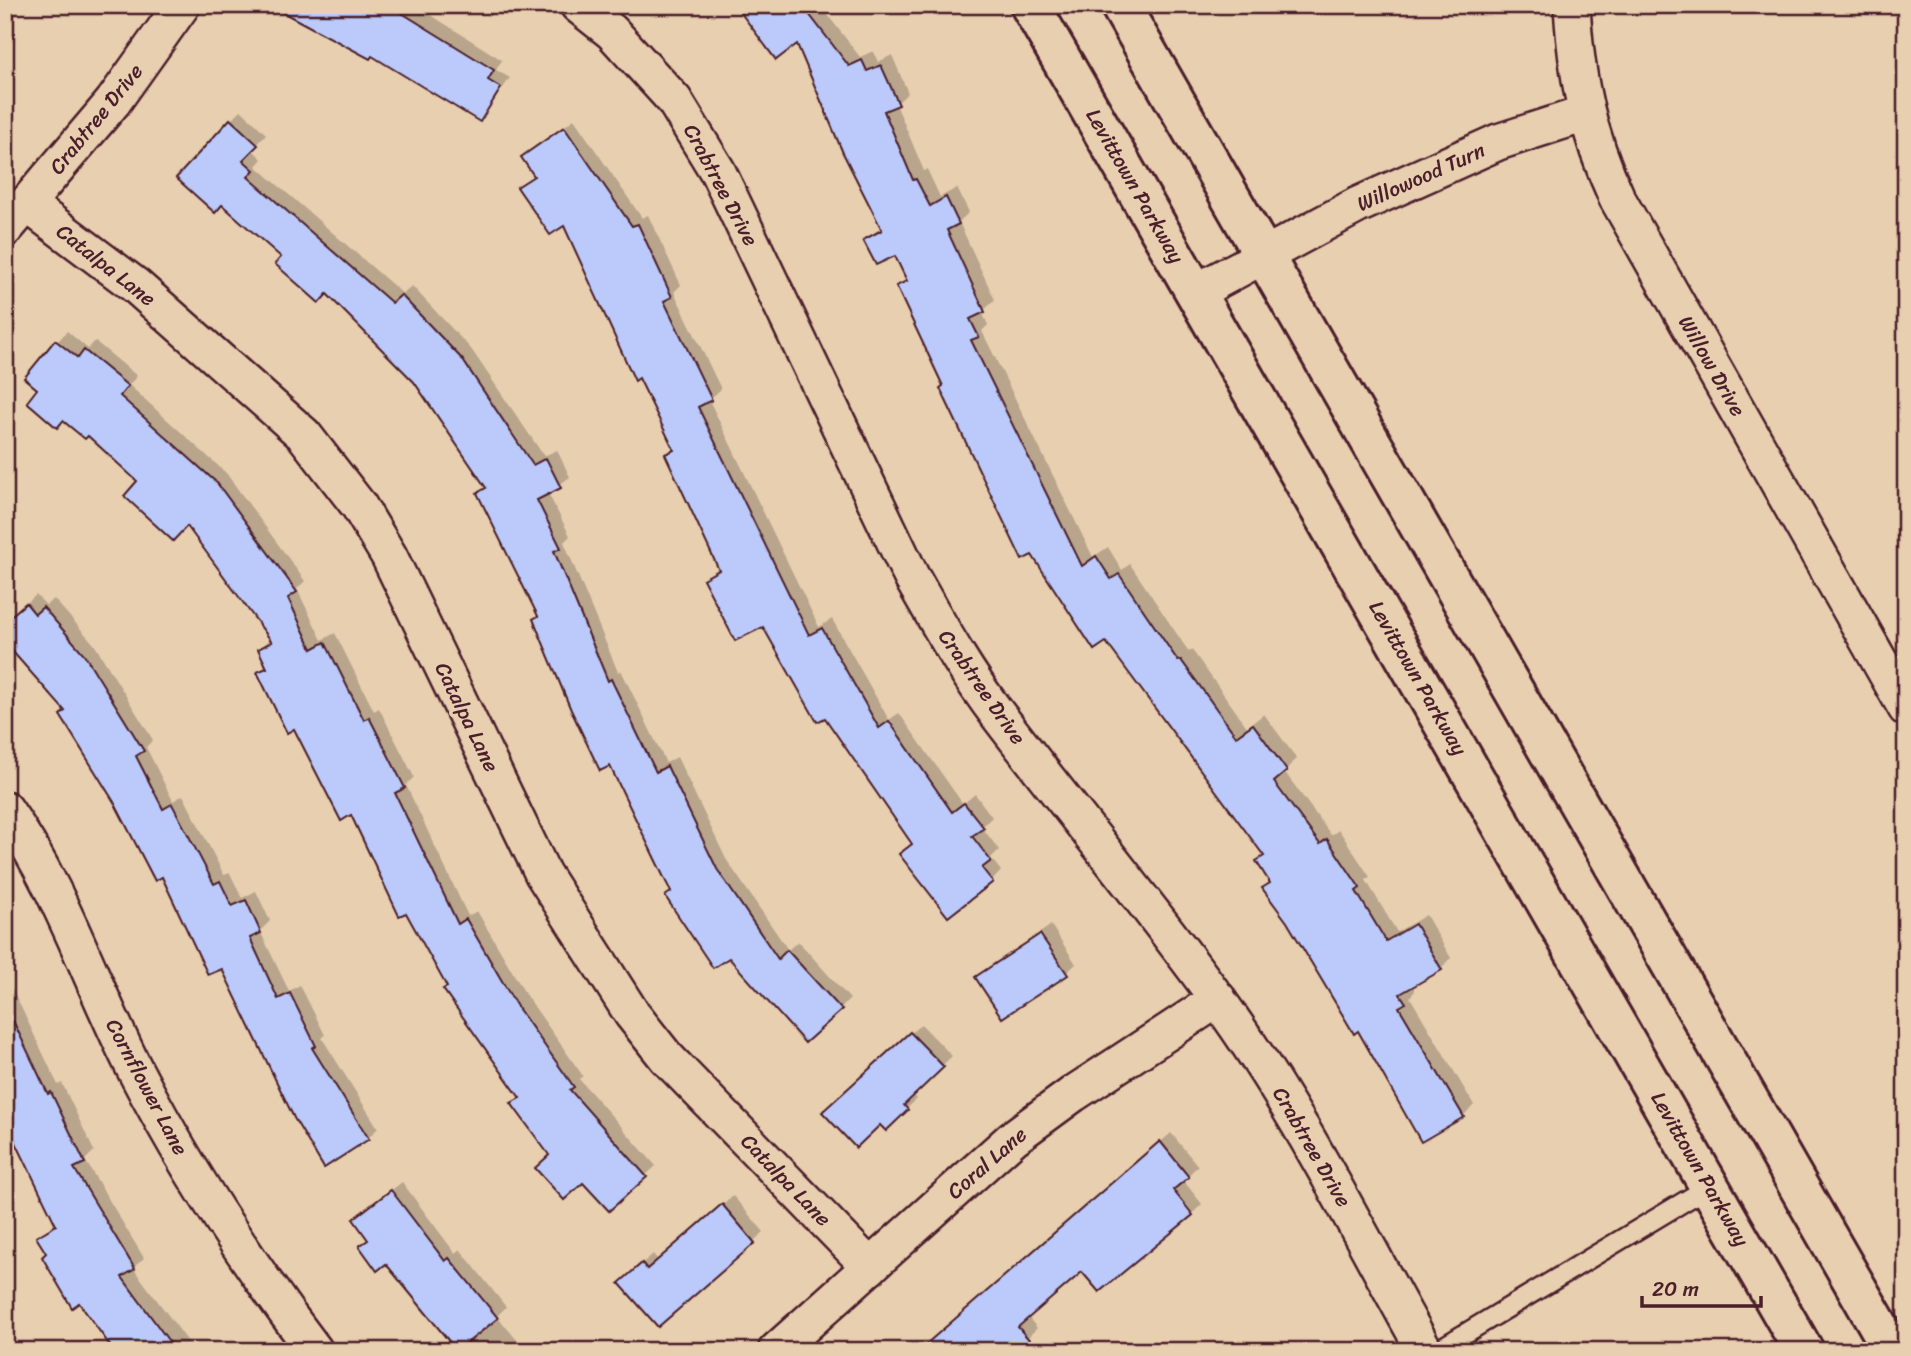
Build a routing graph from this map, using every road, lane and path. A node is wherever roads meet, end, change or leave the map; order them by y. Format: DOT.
graph roads {
  1 [pos="182,5"];
  2 [pos="578,5"];
  3 [pos="1030,5"];
  4 [pos="1120,5"];
  5 [pos="1572,5"];
  6 [pos="1585,114"];
  7 [pos="16,216"];
  8 [pos="1262,253"];
  9 [pos="1196,292"];
  10 [pos="1906,708"];
  11 [pos="5,809"];
  12 [pos="1218,999"];
  13 [pos="1710,1186"];
  14 [pos="870,1267"];
  15 [pos="314,1351"];
  16 [pos="776,1351"];
  17 [pos="1425,1351"];
  18 [pos="1436,1351"];
  19 [pos="1804,1351"];
  20 [pos="1893,1351"];
  1 -- 7 [label="street, Crabtree Drive"];
  2 -- 12 [label="street, Crabtree Drive"];
  3 -- 9 [label="main road, Levittown Parkway"];
  4 -- 8 [label="main road"];
  5 -- 6 [label="street, Willow Drive"];
  6 -- 8 [label="street, Willowood Turn"];
  6 -- 10 [label="street, Willow Drive"];
  7 -- 14 [label="street, Catalpa Lane"];
  8 -- 9 [label="street, Willowood Turn"];
  8 -- 20 [label="main road"];
  9 -- 13 [label="main road, Levittown Parkway"];
  11 -- 15 [label="street, Cornflower Lane"];
  12 -- 14 [label="street, Coral Lane"];
  12 -- 17 [label="street, Crabtree Drive"];
  13 -- 18 [label="lane"];
  13 -- 19 [label="main road, Levittown Parkway"];
  14 -- 16 [label="street, Coral Lane"];
}
